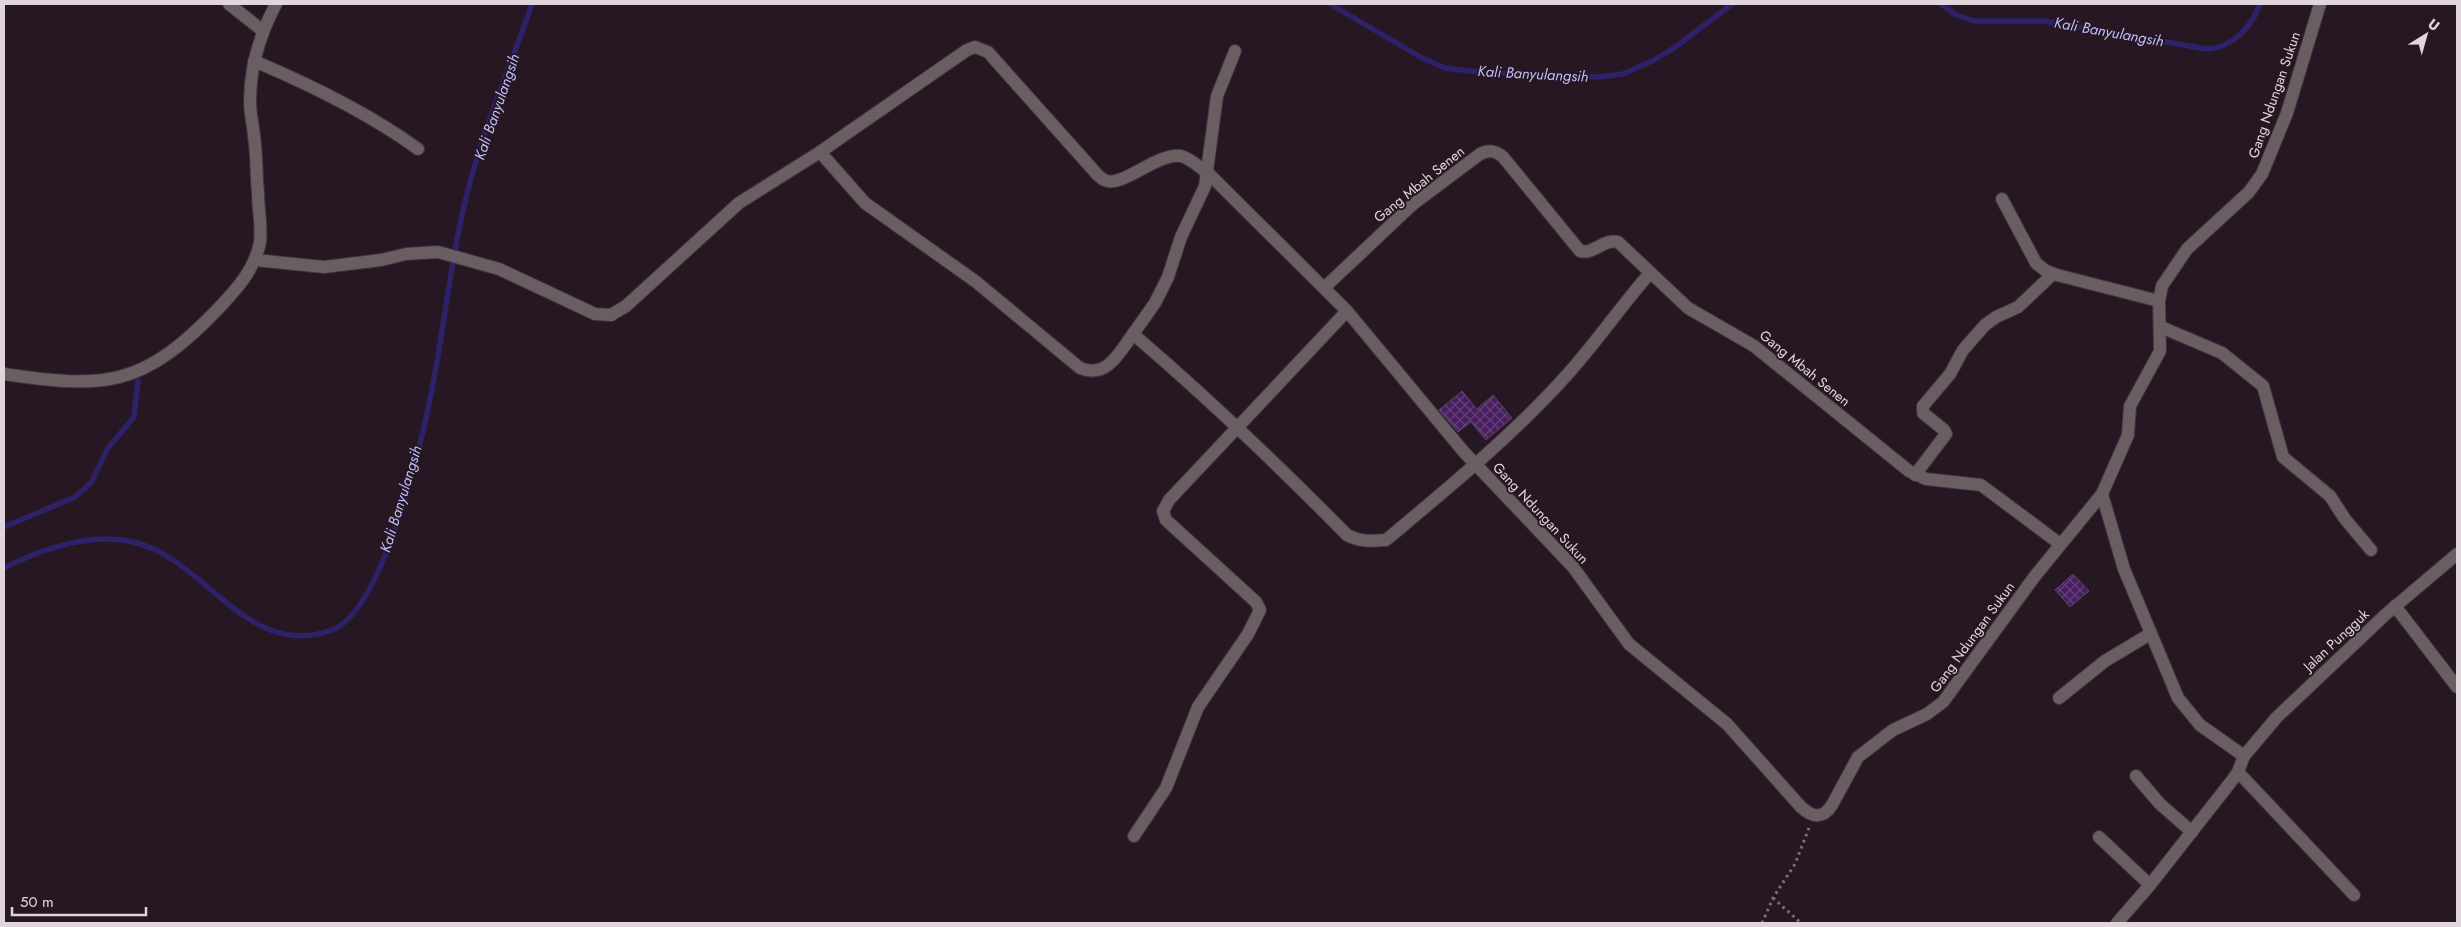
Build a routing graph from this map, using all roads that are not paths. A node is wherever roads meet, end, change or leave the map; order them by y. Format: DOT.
graph roads {
  1 [pos="229,4"];
  2 [pos="276,4"];
  3 [pos="2320,4"];
  4 [pos="263,31"];
  5 [pos="1235,51"];
  6 [pos="255,57"];
  7 [pos="418,149"];
  8 [pos="820,152"];
  9 [pos="1208,173"];
  10 [pos="2002,199"];
  11 [pos="255,260"];
  12 [pos="1650,273"];
  13 [pos="2053,274"];
  14 [pos="1325,288"];
  15 [pos="2159,301"];
  16 [pos="1347,311"];
  17 [pos="2161,327"];
  18 [pos="1134,334"];
  19 [pos="4,374"];
  20 [pos="1236,427"];
  21 [pos="1476,465"];
  22 [pos="1915,475"];
  23 [pos="2102,494"];
  24 [pos="2060,544"];
  25 [pos="2371,550"];
  26 [pos="2457,554"];
  27 [pos="2395,606"];
  28 [pos="2150,634"];
  29 [pos="2457,687"];
  30 [pos="2059,698"];
  31 [pos="2244,756"];
  32 [pos="2238,772"];
  33 [pos="2136,776"];
  34 [pos="2192,832"];
  35 [pos="1134,836"];
  36 [pos="2099,837"];
  37 [pos="2150,885"];
  38 [pos="2354,895"];
  39 [pos="2124,921"];
  1 -- 4 [label="street"];
  2 -- 4 [label="street"];
  3 -- 15 [label="street, Gang Ndungan Sukun"];
  4 -- 6 [label="street"];
  5 -- 9 [label="street"];
  6 -- 7 [label="street"];
  6 -- 11 [label="street"];
  8 -- 9 [label="street, Gang Ndungan Sukun"];
  8 -- 11 [label="street, Gang Ndungan Sukun"];
  8 -- 18 [label="street"];
  9 -- 14 [label="street, Gang Ndungan Sukun"];
  9 -- 18 [label="street"];
  10 -- 13 [label="street"];
  11 -- 19 [label="street"];
  12 -- 14 [label="street, Gang Mbah Senen"];
  12 -- 21 [label="street"];
  12 -- 22 [label="street, Gang Mbah Senen"];
  13 -- 15 [label="street"];
  13 -- 22 [label="street"];
  14 -- 16 [label="street, Gang Ndungan Sukun"];
  15 -- 17 [label="street, Gang Ndungan Sukun"];
  16 -- 20 [label="street"];
  16 -- 21 [label="street, Gang Ndungan Sukun"];
  17 -- 23 [label="street, Gang Ndungan Sukun"];
  17 -- 25 [label="street"];
  18 -- 20 [label="street"];
  20 -- 21 [label="street"];
  20 -- 35 [label="street"];
  21 -- 24 [label="street, Gang Ndungan Sukun"];
  22 -- 24 [label="street, Gang Mbah Senen"];
  23 -- 24 [label="street, Gang Ndungan Sukun"];
  23 -- 28 [label="street"];
  26 -- 27 [label="street, Jalan Pungguk"];
  27 -- 29 [label="street"];
  27 -- 31 [label="street, Jalan Pungguk"];
  28 -- 30 [label="street"];
  28 -- 31 [label="street"];
  31 -- 32 [label="street"];
  32 -- 34 [label="street"];
  32 -- 38 [label="street"];
  33 -- 34 [label="street"];
  34 -- 37 [label="street"];
  36 -- 37 [label="street"];
  37 -- 39 [label="street"];
}
